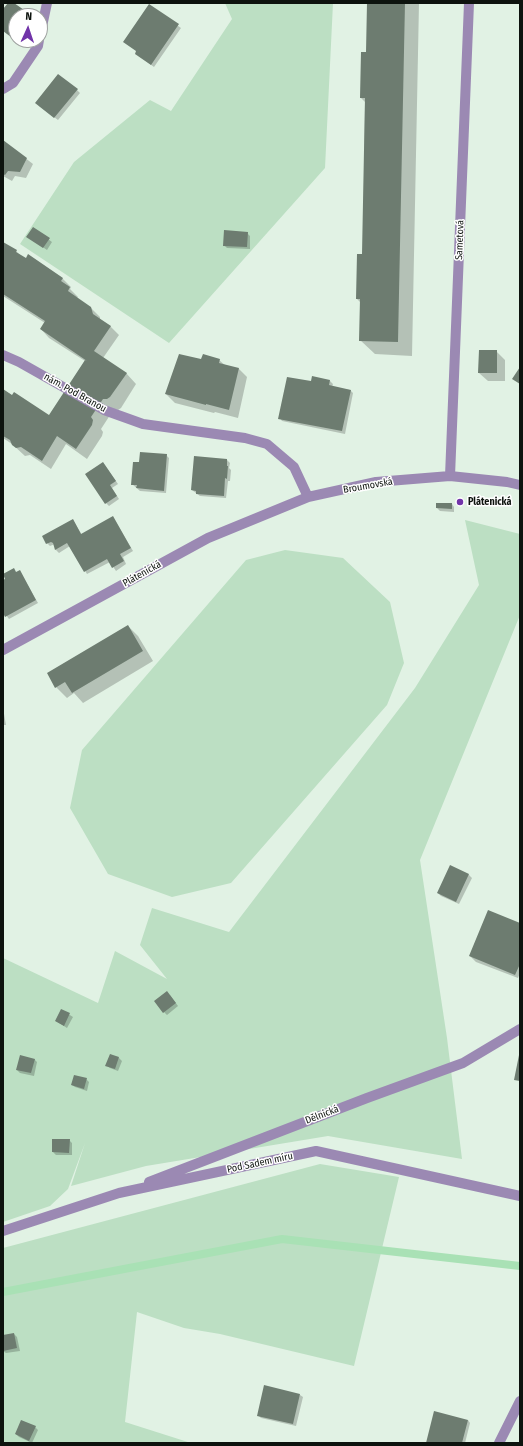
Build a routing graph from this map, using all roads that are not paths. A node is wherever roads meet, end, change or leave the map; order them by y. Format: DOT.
graph roads {
  1 [pos="470,3"];
  2 [pos="37,48"];
  3 [pos="3,89"];
  4 [pos="3,355"];
  5 [pos="450,476"];
  6 [pos="520,485"];
  7 [pos="308,497"];
  8 [pos="3,650"];
  9 [pos="520,1029"];
  10 [pos="120,1193"];
  11 [pos="520,1196"];
  12 [pos="3,1231"];
  13 [pos="520,1401"];
  14 [pos="499,1443"];
  1 -- 5 [label="street, Sametová"];
  2 -- 3 [label="street"];
  4 -- 7 [label="street, nám. Pod Branou"];
  5 -- 6 [label="street, Broumovská"];
  5 -- 7 [label="street, Broumovská"];
  7 -- 8 [label="street, Plátenická"];
  9 -- 10 [label="street, Dělnická"];
  10 -- 11 [label="street, Pod Sadem míru"];
  10 -- 12 [label="street, Pod Sadem míru"];
  13 -- 14 [label="street"];
}
